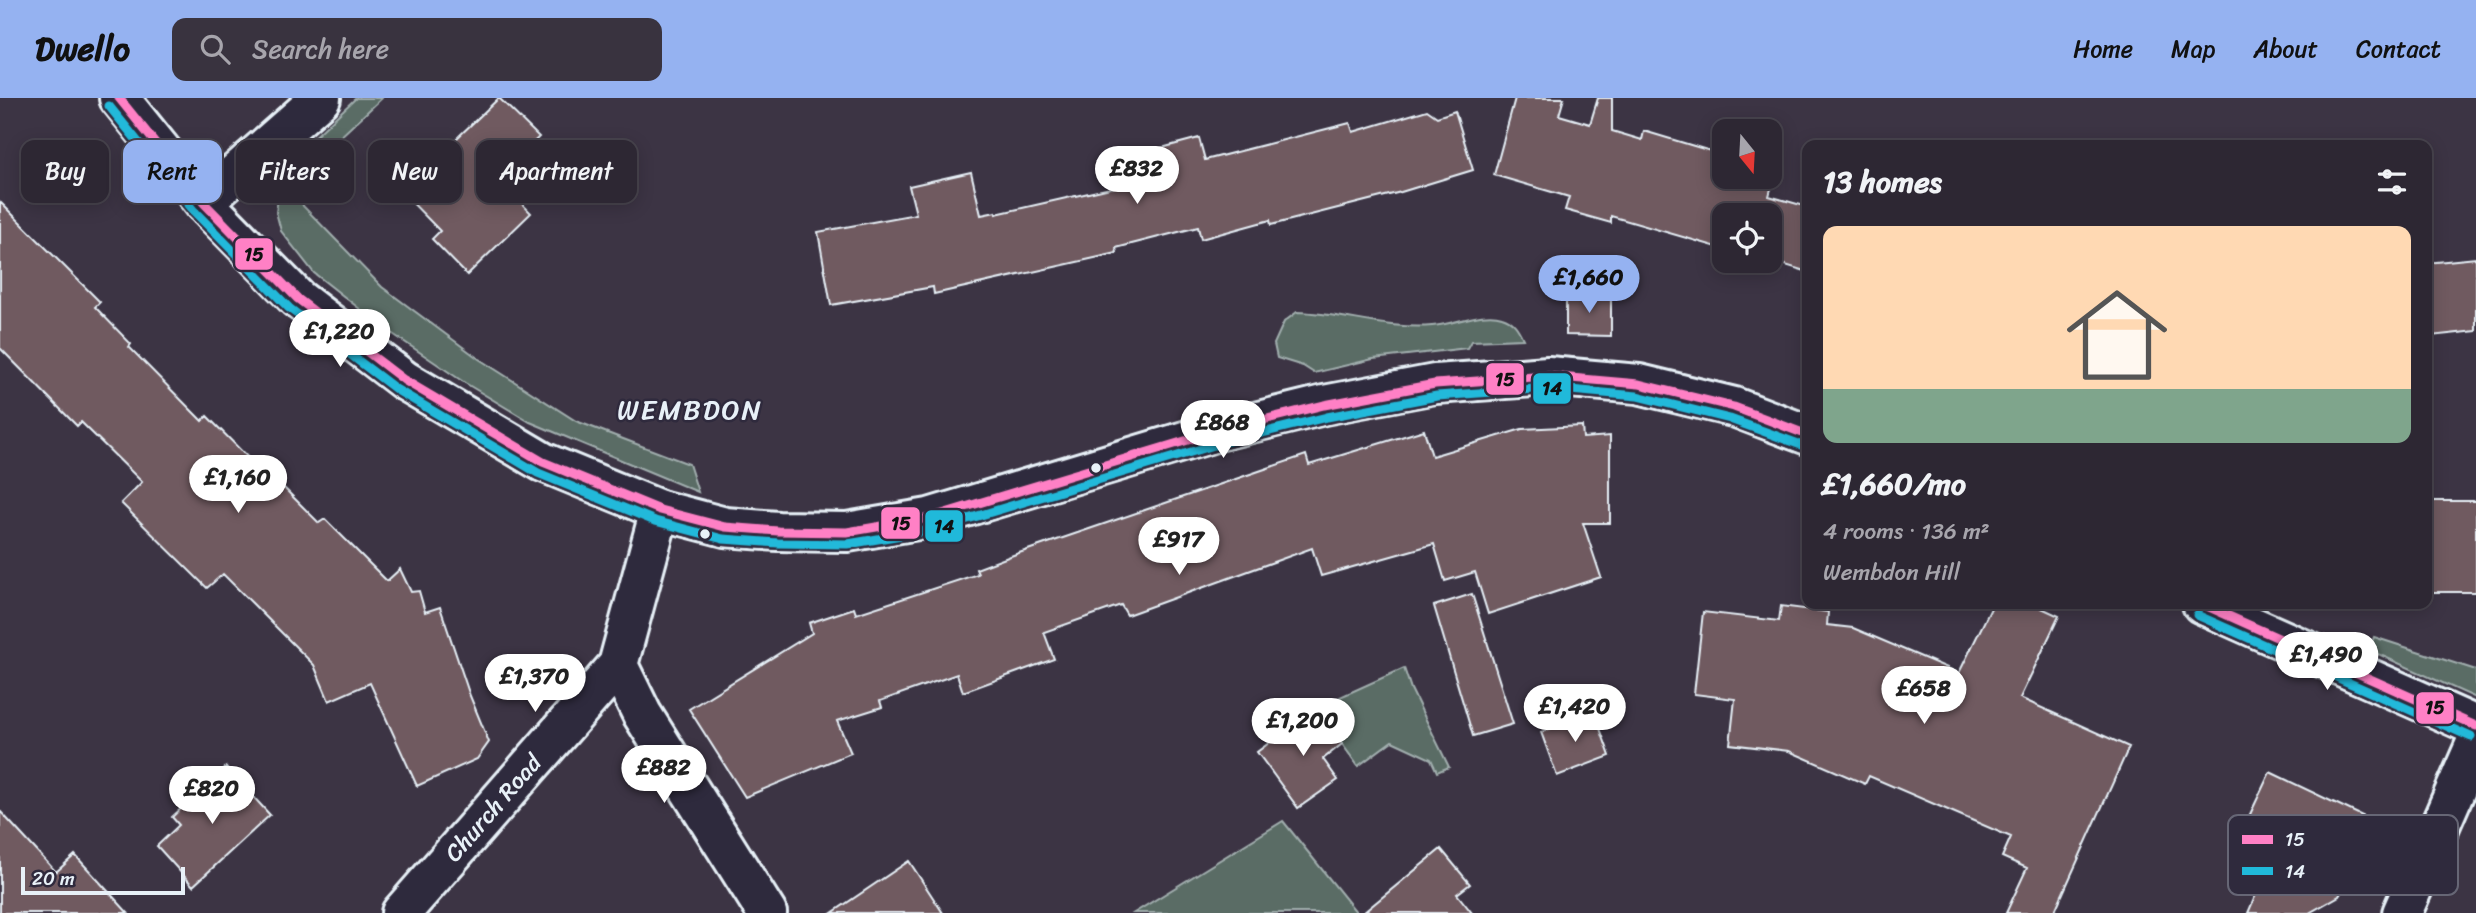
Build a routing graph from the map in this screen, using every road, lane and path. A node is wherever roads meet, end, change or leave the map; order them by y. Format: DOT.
graph roads {
  1 [pos="119,98"];
  2 [pos="321,98"];
  3 [pos="153,140"];
  4 [pos="222,185"];
  5 [pos="204,203"];
  6 [pos="1802,433"];
  7 [pos="660,510"];
  8 [pos="2213,609"];
  9 [pos="618,665"];
  10 [pos="2476,726"];
  11 [pos="2476,743"];
  12 [pos="2445,815"];
  13 [pos="2410,895"];
  14 [pos="401,913"];
  15 [pos="767,913"];
  16 [pos="2402,913"];
  1 -- 3 [label="main road"];
  2 -- 4 [label="main road"];
  5 -- 7 [label="main road"];
  6 -- 7 [label="main road"];
  7 -- 9 [label="main road, Church Road"];
  8 -- 10 [label="main road"];
  9 -- 14 [label="main road, Church Road"];
  9 -- 15 [label="main road"];
  11 -- 12 [label="main road"];
  13 -- 16 [label="main road"];
}
